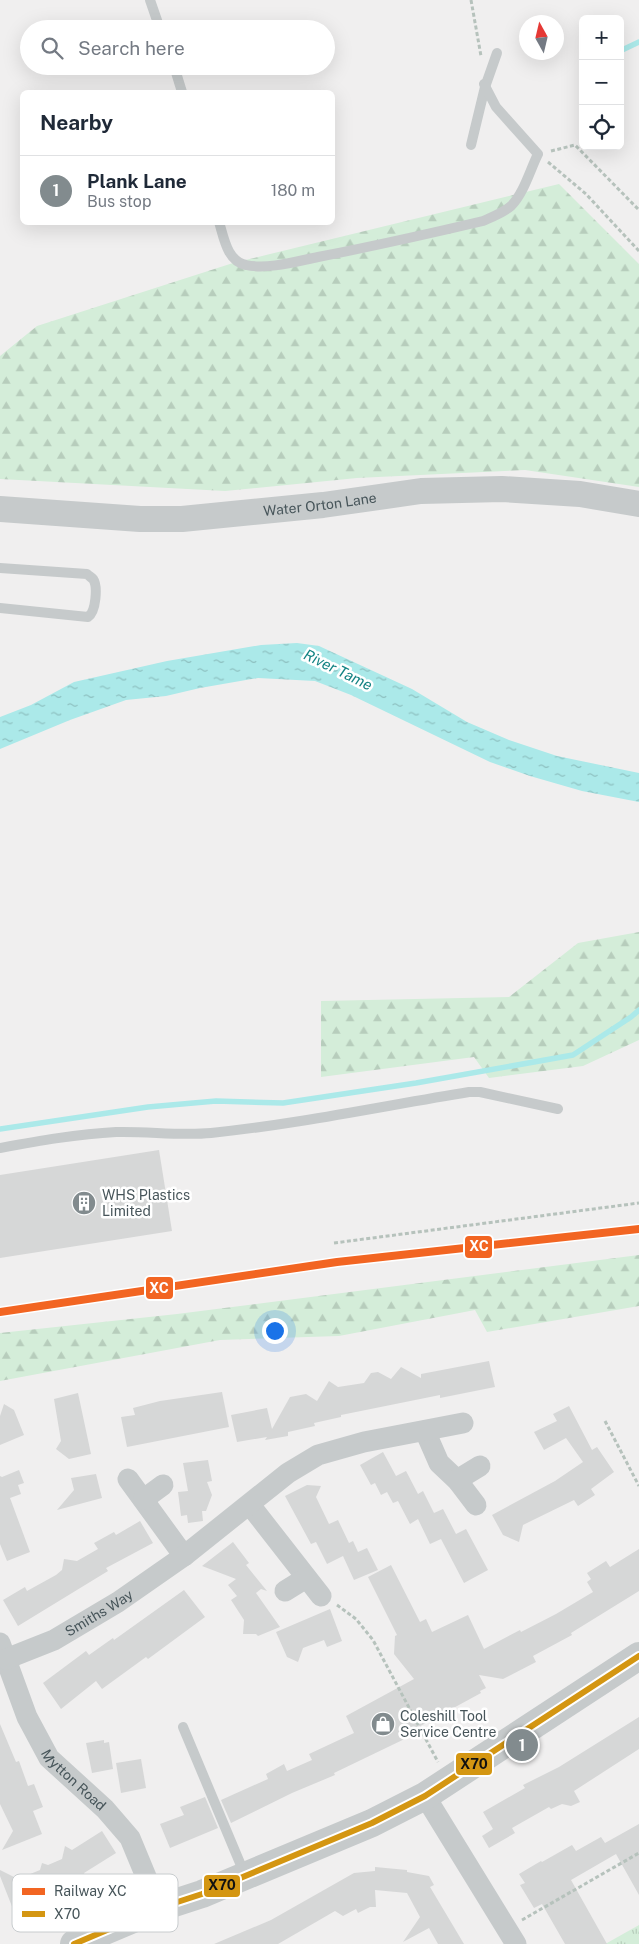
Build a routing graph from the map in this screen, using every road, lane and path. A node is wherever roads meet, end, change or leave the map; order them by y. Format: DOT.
graph roads {
  1 [pos="150,0"];
  2 [pos="471,0"];
  3 [pos="157,20"];
  4 [pos="497,54"];
  5 [pos="177,75"];
  6 [pos="485,85"];
  7 [pos="181,90"];
  8 [pos="471,145"];
  9 [pos="538,154"];
  10 [pos="639,210"];
  11 [pos="220,225"];
  12 [pos="639,251"];
  13 [pos="639,504"];
  14 [pos="0,509"];
  15 [pos="0,568"];
  16 [pos="0,608"];
  17 [pos="558,1109"];
  18 [pos="0,1148"];
  19 [pos="639,1203"];
  20 [pos="334,1243"];
  21 [pos="605,1421"];
  22 [pos="463,1423"];
  23 [pos="425,1431"];
  24 [pos="480,1466"];
  25 [pos="128,1479"];
  26 [pos="458,1480"];
  27 [pos="163,1485"];
  28 [pos="639,1486"];
  29 [pos="144,1499"];
  30 [pos="250,1505"];
  31 [pos="476,1505"];
  32 [pos="184,1556"];
  33 [pos="306,1578"];
  34 [pos="286,1591"];
  35 [pos="321,1596"];
  36 [pos="3,1651"];
  37 [pos="639,1656"];
  38 [pos="183,1727"];
  39 [pos="448,1780"];
  40 [pos="425,1796"];
  41 [pos="639,1853"];
  42 [pos="145,1874"];
  43 [pos="245,1876"];
  44 [pos="178,1902"];
  45 [pos="102,1932"];
  46 [pos="511,1936"];
  47 [pos="74,1944"];
  1 -- 3 [label="lane"];
  2 -- 6 [label="path"];
  4 -- 6 [label="lane"];
  5 -- 7 [label="lane"];
  6 -- 8 [label="lane"];
  6 -- 9 [label="lane"];
  9 -- 10 [label="path"];
  9 -- 11 [label="lane"];
  9 -- 12 [label="path"];
  13 -- 14 [label="street, Water Orton Lane"];
  15 -- 16 [label="lane"];
  17 -- 18 [label="lane"];
  19 -- 20 [label="path"];
  21 -- 28 [label="path"];
  22 -- 23 [label="street, Smiths Way"];
  23 -- 26 [label="street"];
  23 -- 30 [label="street, Smiths Way"];
  24 -- 26 [label="street"];
  25 -- 29 [label="street"];
  26 -- 31 [label="street"];
  27 -- 29 [label="street"];
  29 -- 32 [label="street"];
  30 -- 32 [label="street, Smiths Way"];
  30 -- 33 [label="street"];
  32 -- 36 [label="street, Smiths Way"];
  33 -- 34 [label="street"];
  33 -- 35 [label="street"];
  35 -- 39 [label="path"];
  36 -- 42 [label="street, Mytton Road"];
  37 -- 39 [label="main road"];
  38 -- 43 [label="lane"];
  39 -- 40 [label="main road"];
  40 -- 43 [label="main road"];
  40 -- 46 [label="street"];
  41 -- 46 [label="path"];
  43 -- 44 [label="main road"];
  45 -- 47 [label="main road"];
}
